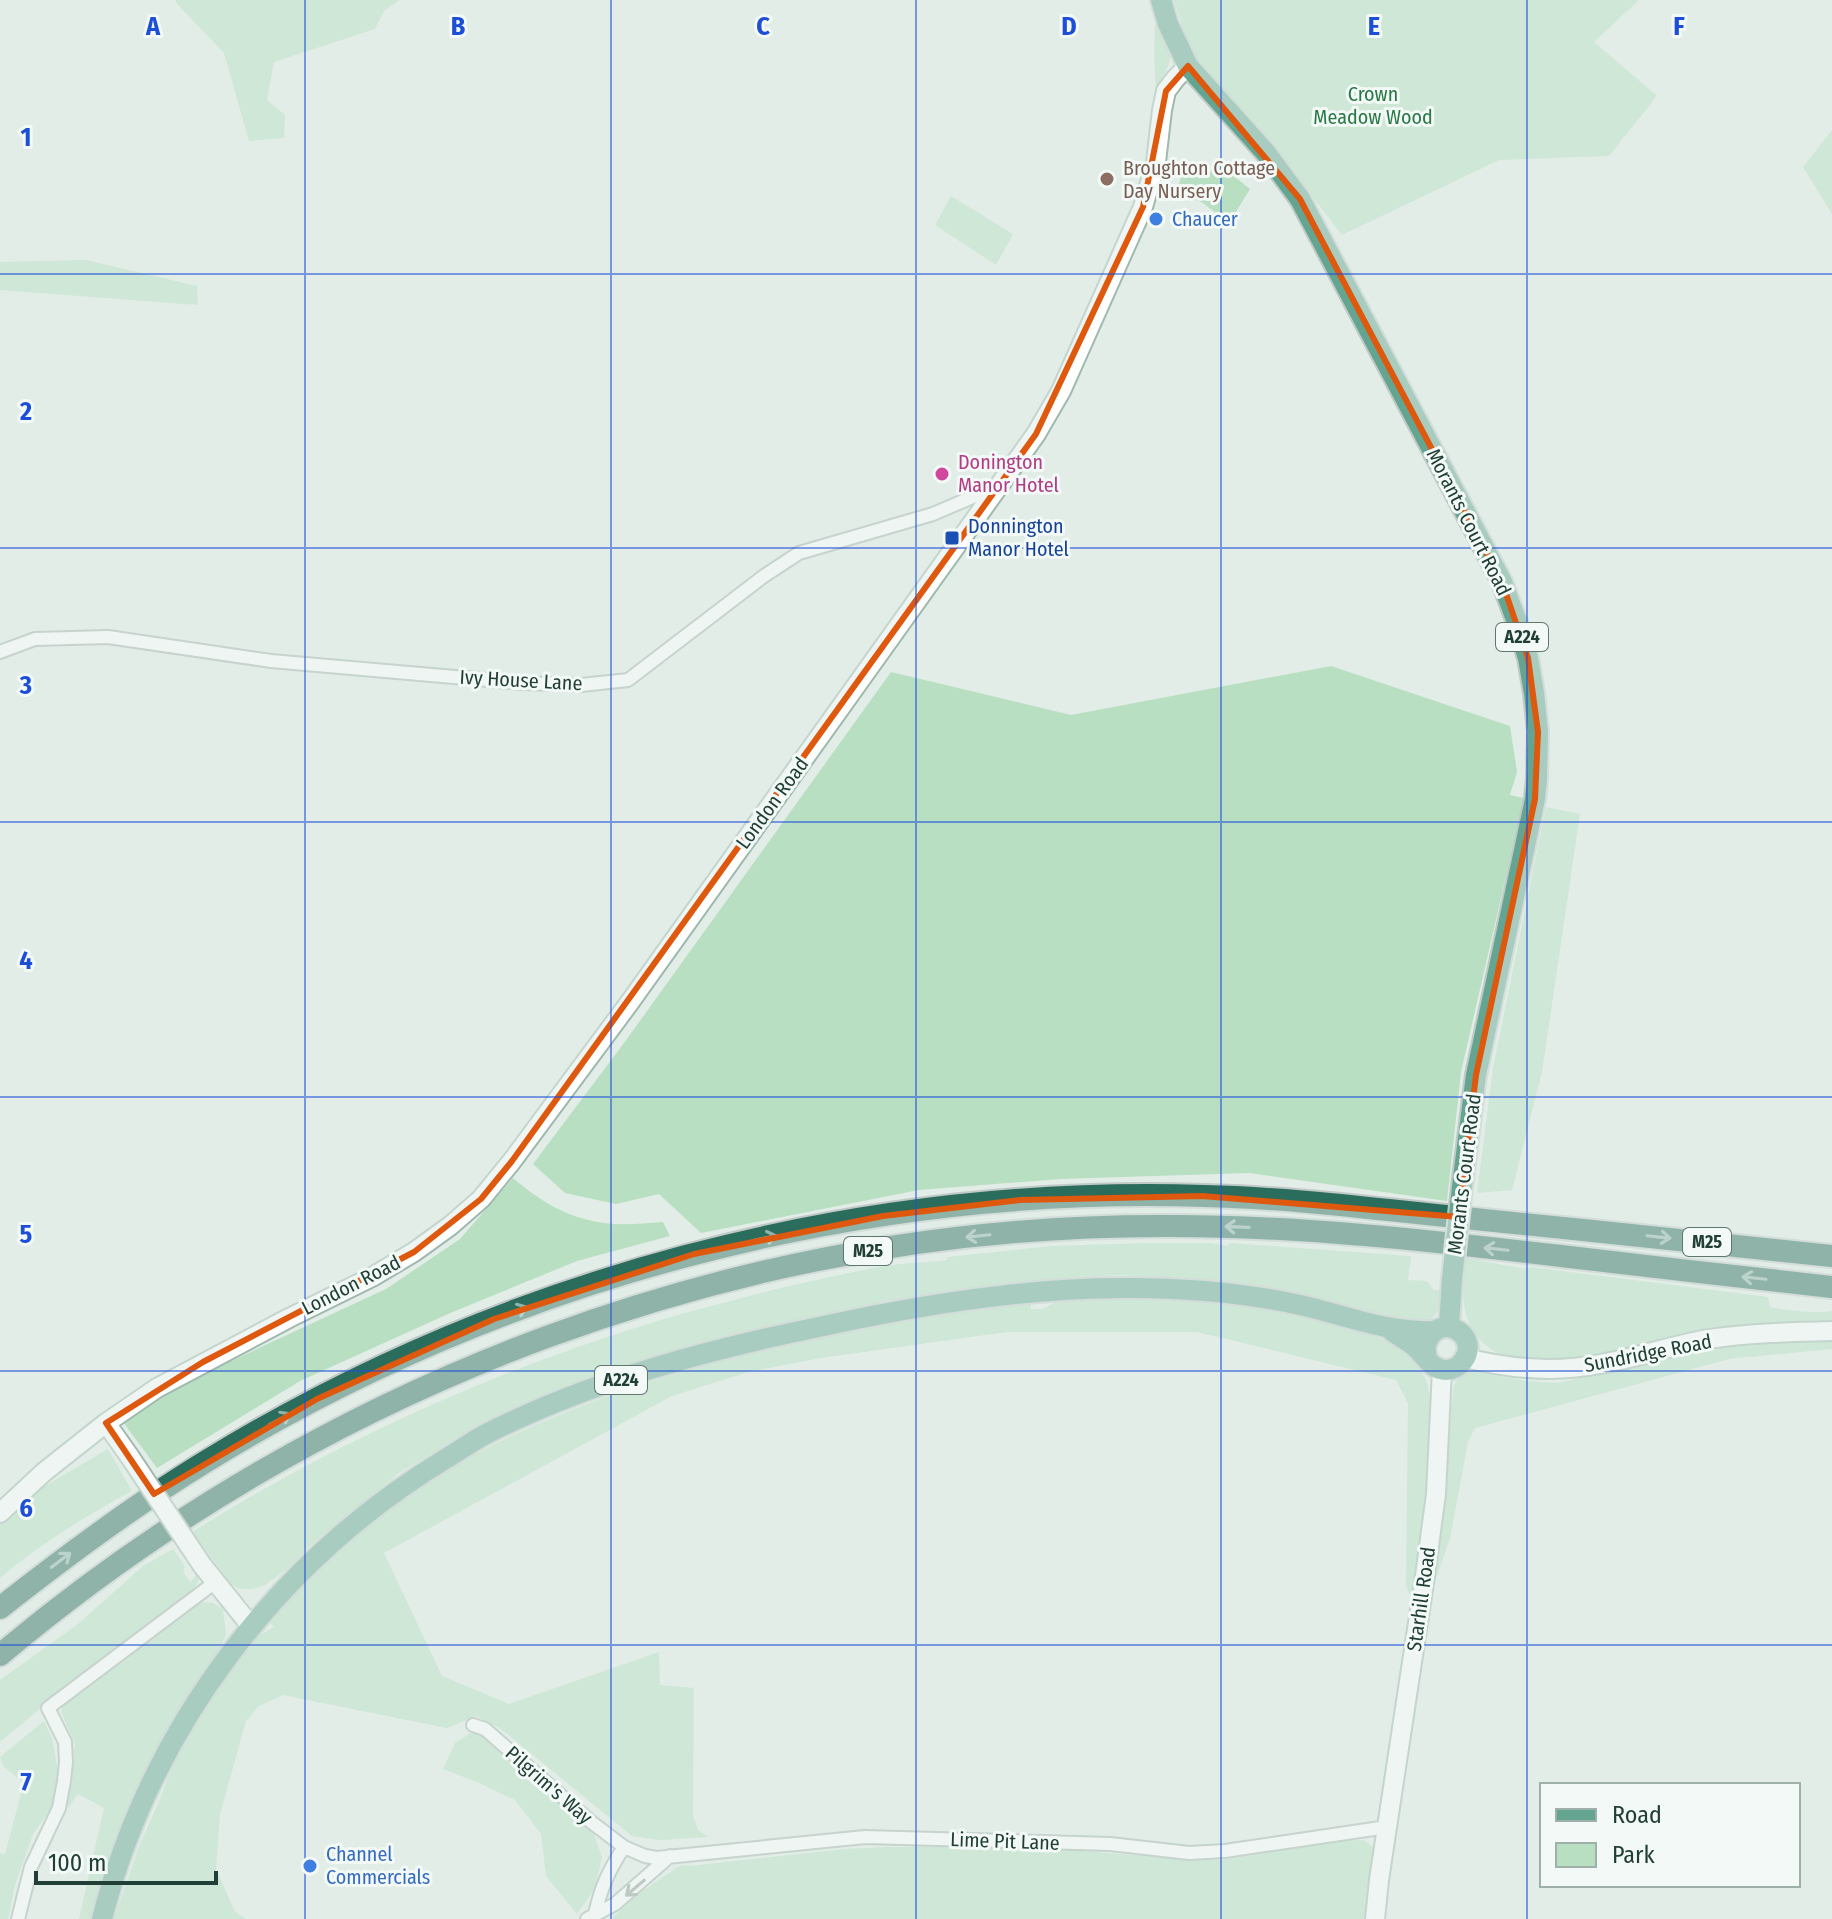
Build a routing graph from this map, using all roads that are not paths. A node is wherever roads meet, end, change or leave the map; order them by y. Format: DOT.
graph roads {
  1 [pos="1161,0"];
  2 [pos="1188,66"];
  3 [pos="995,491"];
  4 [pos="0,652"];
  5 [pos="1832,1256"];
  6 [pos="1832,1287"];
  7 [pos="1389,1329"];
  8 [pos="1442,1329"];
  9 [pos="1832,1331"];
  10 [pos="1466,1358"];
  11 [pos="1435,1365"];
  12 [pos="106,1423"];
  13 [pos="0,1513"];
  14 [pos="214,1583"];
  15 [pos="0,1608"];
  16 [pos="251,1626"];
  17 [pos="0,1655"];
  18 [pos="473,1725"];
  19 [pos="1387,1827"];
  20 [pos="624,1847"];
  21 [pos="670,1856"];
  22 [pos="591,1916"];
  23 [pos="18,1919"];
  24 [pos="102,1919"];
  25 [pos="1375,1919"];
  1 -- 2 [label="main road, A224"];
  2 -- 3 [label="street, London Road"];
  2 -- 8 [label="main road, Morants Court Road / A224, bridge"];
  3 -- 4 [label="street, Ivy House Lane"];
  3 -- 12 [label="street, London Road"];
  15 -- 5 [label="highway, M25, one-way"];
  6 -- 17 [label="highway, M25, one-way"];
  7 -- 8 [label="main road, A224"];
  7 -- 11 [label="main road, A224"];
  7 -- 16 [label="main road, A224"];
  8 -- 10 [label="main road"];
  8 -- 11 [label="main road"];
  9 -- 10 [label="street, Sundridge Road"];
  10 -- 11 [label="main road"];
  11 -- 19 [label="street, Starhill Road"];
  12 -- 13 [label="street, London Road"];
  12 -- 14 [label="street, bridge"];
  14 -- 16 [label="street"];
  14 -- 23 [label="street"];
  16 -- 24 [label="main road, A224"];
  18 -- 20 [label="street, Pilgrim's Way"];
  19 -- 21 [label="street, Lime Pit Lane"];
  19 -- 25 [label="street, Starhill Road"];
  20 -- 21 [label="street, Lime Pit Lane"];
  20 -- 22 [label="street"];
  21 -- 22 [label="street, one-way"];
}
